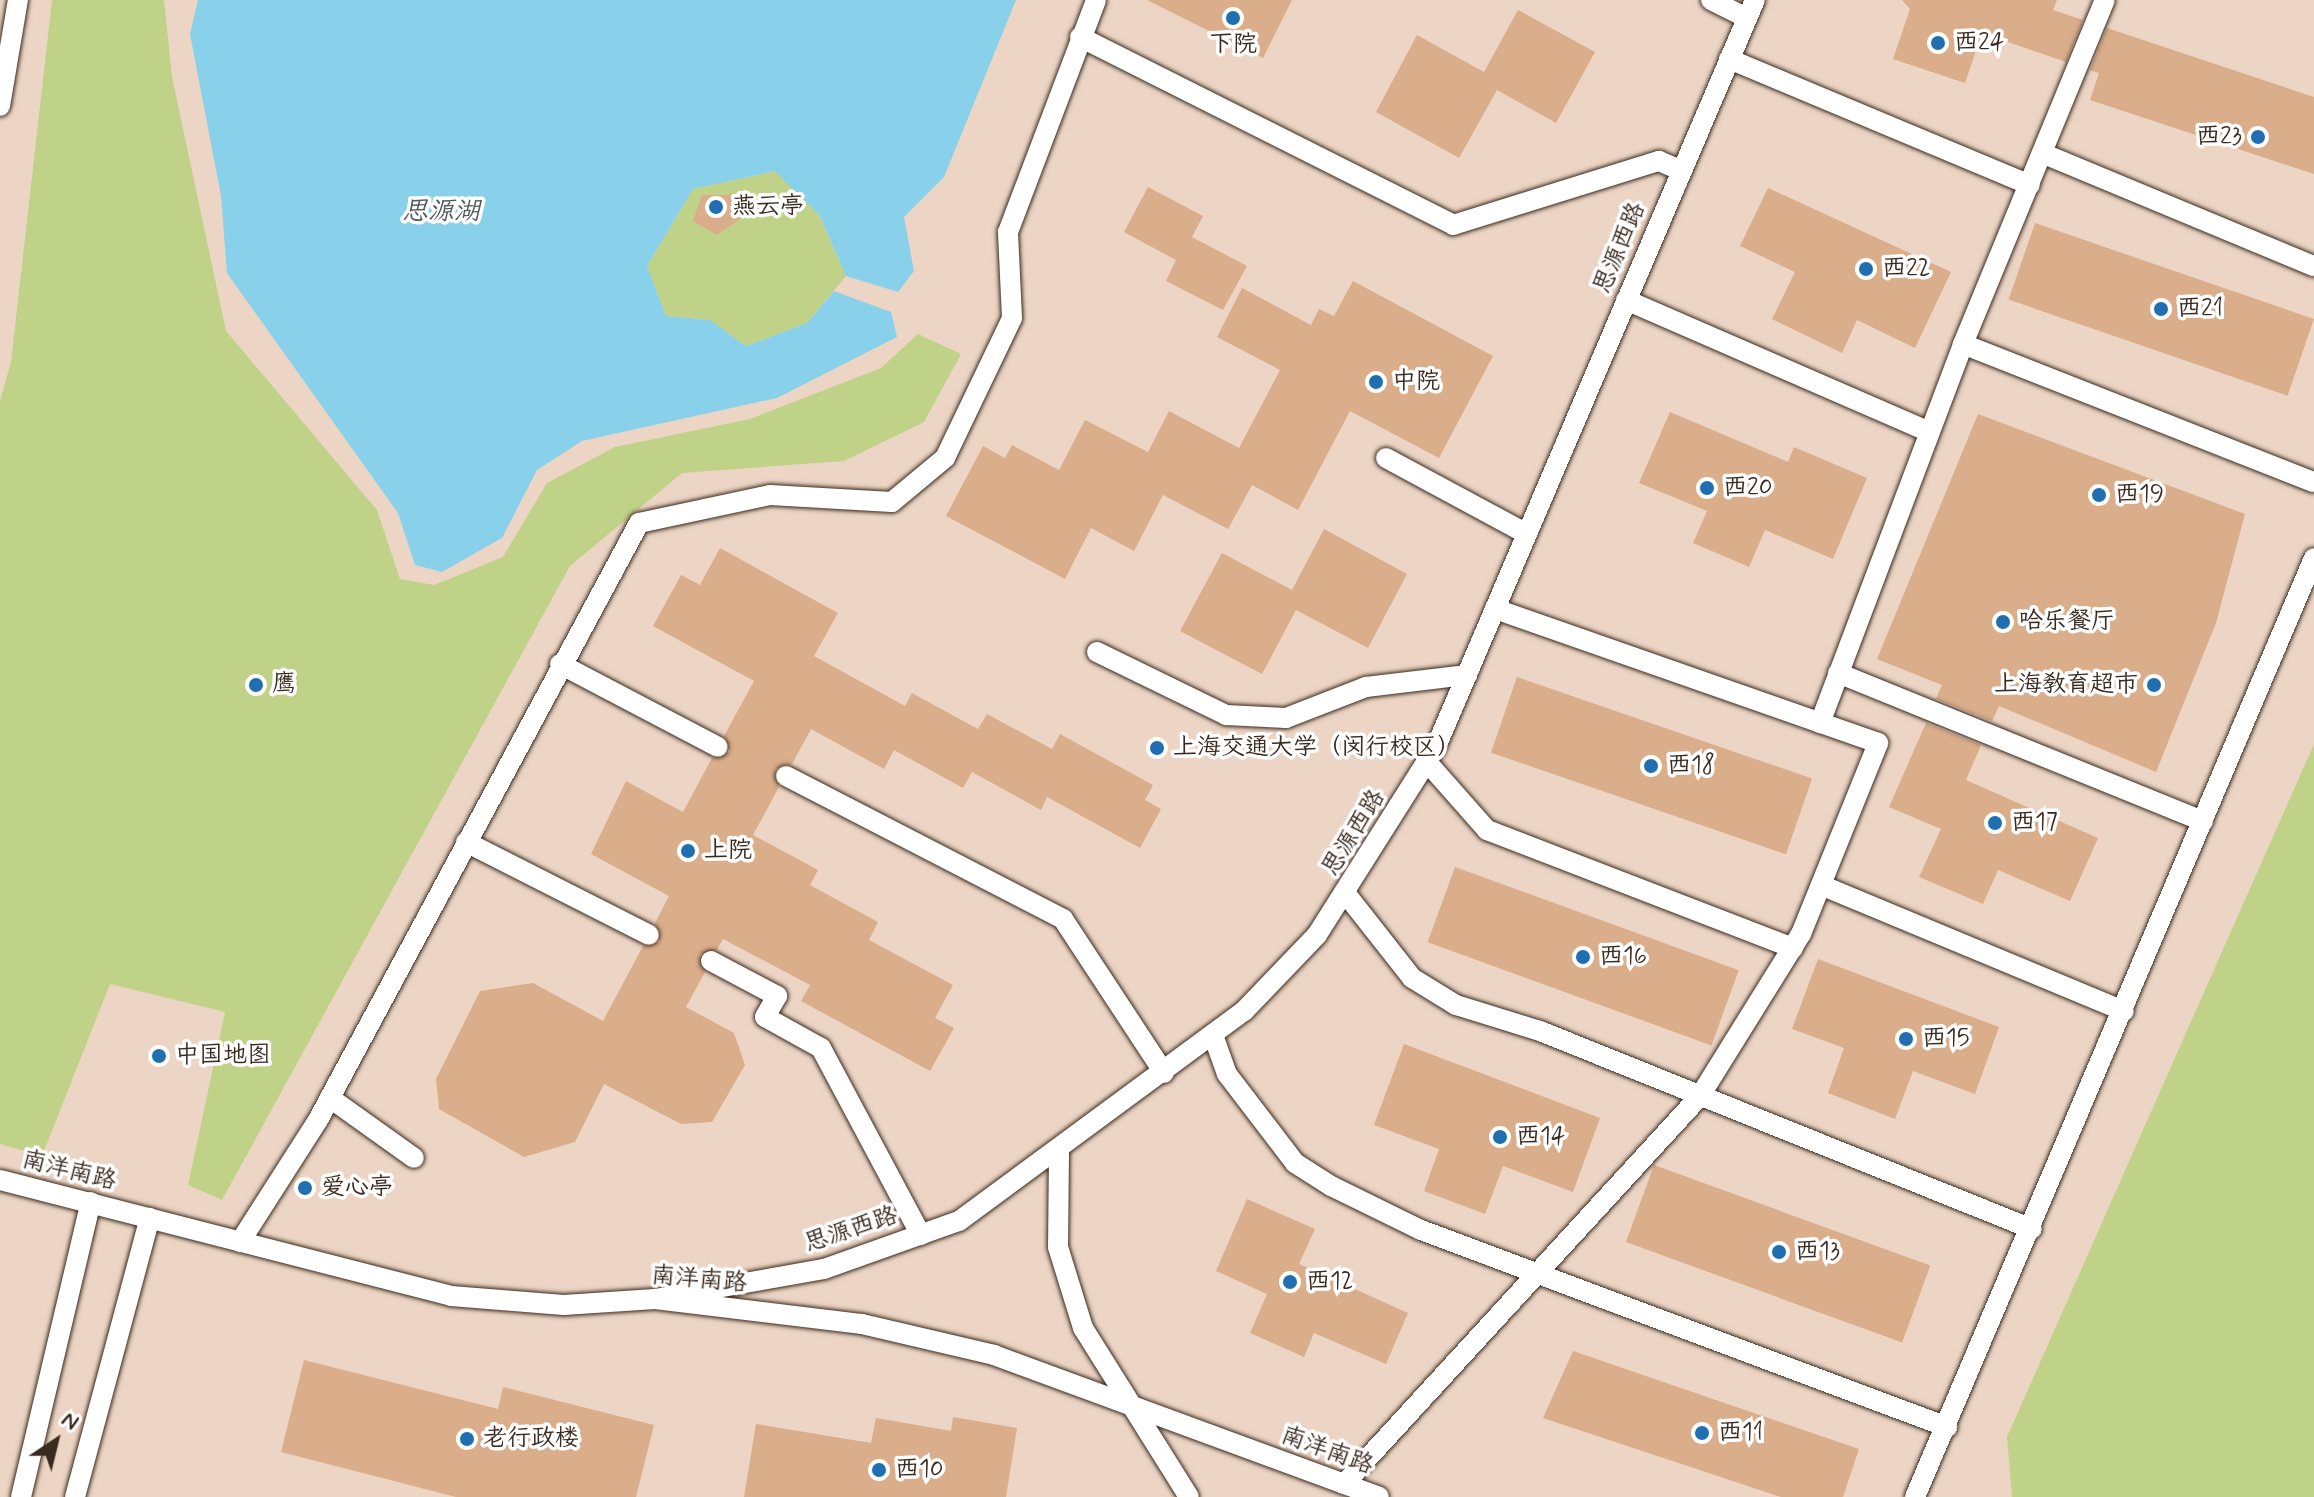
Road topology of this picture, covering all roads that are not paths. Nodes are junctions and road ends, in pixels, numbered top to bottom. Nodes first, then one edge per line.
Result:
1 (18, 0) edge
2 (1096, 0) edge
3 (1711, 0) edge
4 (2105, 0) edge
5 (1751, 9) edge
6 (1080, 37) junction
7 (1729, 59) junction
8 (0, 106) edge
9 (2042, 153) junction
10 (1682, 171) junction
11 (2030, 185) junction
12 (2314, 266) edge
13 (1626, 300) junction
14 (1963, 344) junction
15 (1929, 432) junction
16 (1386, 458) dead end
17 (2314, 482) edge
18 (1527, 534) junction
19 (2314, 558) edge
20 (1495, 609) junction
21 (1097, 652) dead end
22 (560, 664) junction
23 (1838, 673) junction
24 (1467, 675) junction
25 (1820, 723) junction
26 (718, 747) dead end
27 (1427, 762) junction
28 (786, 776) dead end
29 (2203, 821) junction
30 (466, 842) junction
31 (1821, 885) junction
32 (1346, 894) junction
33 (649, 935) dead end
34 (1793, 948) junction
35 (711, 961) dead end
36 (2124, 1011) junction
37 (1213, 1035) junction
38 (1164, 1073) junction
39 (1700, 1096) junction
40 (330, 1098) junction
41 (1059, 1153) junction
42 (414, 1158) dead end
43 (0, 1180) edge
44 (91, 1202) junction
45 (150, 1218) junction
46 (2032, 1229) junction
47 (921, 1235) junction
48 (240, 1242) junction
49 (1535, 1271) junction
50 (655, 1299) junction
51 (1134, 1409) junction
52 (1947, 1427) junction
53 (1344, 1484) junction
54 (21, 1497) edge
55 (75, 1497) edge
56 (1189, 1497) edge
57 (1379, 1497) edge
58 (1915, 1497) edge

1 - 8 lane
2 - 6 lane
3 - 5 lane
4 - 9 lane
5 - 7 lane, 思源西路
6 - 10 lane
6 - 22 lane
7 - 10 lane, 思源西路
7 - 11 lane
9 - 11 lane
9 - 12 lane
10 - 13 lane, 思源西路
11 - 14 lane
13 - 15 lane
13 - 18 lane, 思源西路
14 - 15 lane
14 - 17 lane
15 - 23 lane
16 - 18 lane
18 - 20 lane, 思源西路
19 - 29 lane
20 - 24 lane, 思源西路
20 - 25 lane
21 - 24 lane
22 - 26 lane
22 - 30 lane
23 - 25 lane
23 - 29 lane
24 - 27 lane, 思源西路
25 - 31 lane
27 - 32 lane, 思源西路
27 - 34 lane
28 - 38 lane
29 - 36 lane
30 - 33 lane
30 - 40 lane
31 - 34 lane
31 - 36 lane
32 - 37 lane, 思源西路
32 - 39 lane
34 - 39 lane
35 - 47 lane
36 - 46 lane
37 - 38 lane, 思源西路
37 - 49 lane
38 - 41 lane, 思源西路
39 - 46 lane
39 - 49 lane
40 - 42 lane
40 - 48 lane
41 - 47 lane, 思源西路
41 - 51 lane
43 - 44 lane, 南洋南路
44 - 45 lane, 南洋南路
44 - 54 lane
45 - 48 lane, 南洋南路
45 - 55 lane
46 - 52 lane
47 - 50 lane, 思源西路
48 - 50 lane, 南洋南路
49 - 52 lane
49 - 53 lane
50 - 51 lane, 南洋南路
51 - 53 lane, 南洋南路
51 - 56 lane
52 - 58 lane
53 - 57 lane, 南洋南路

